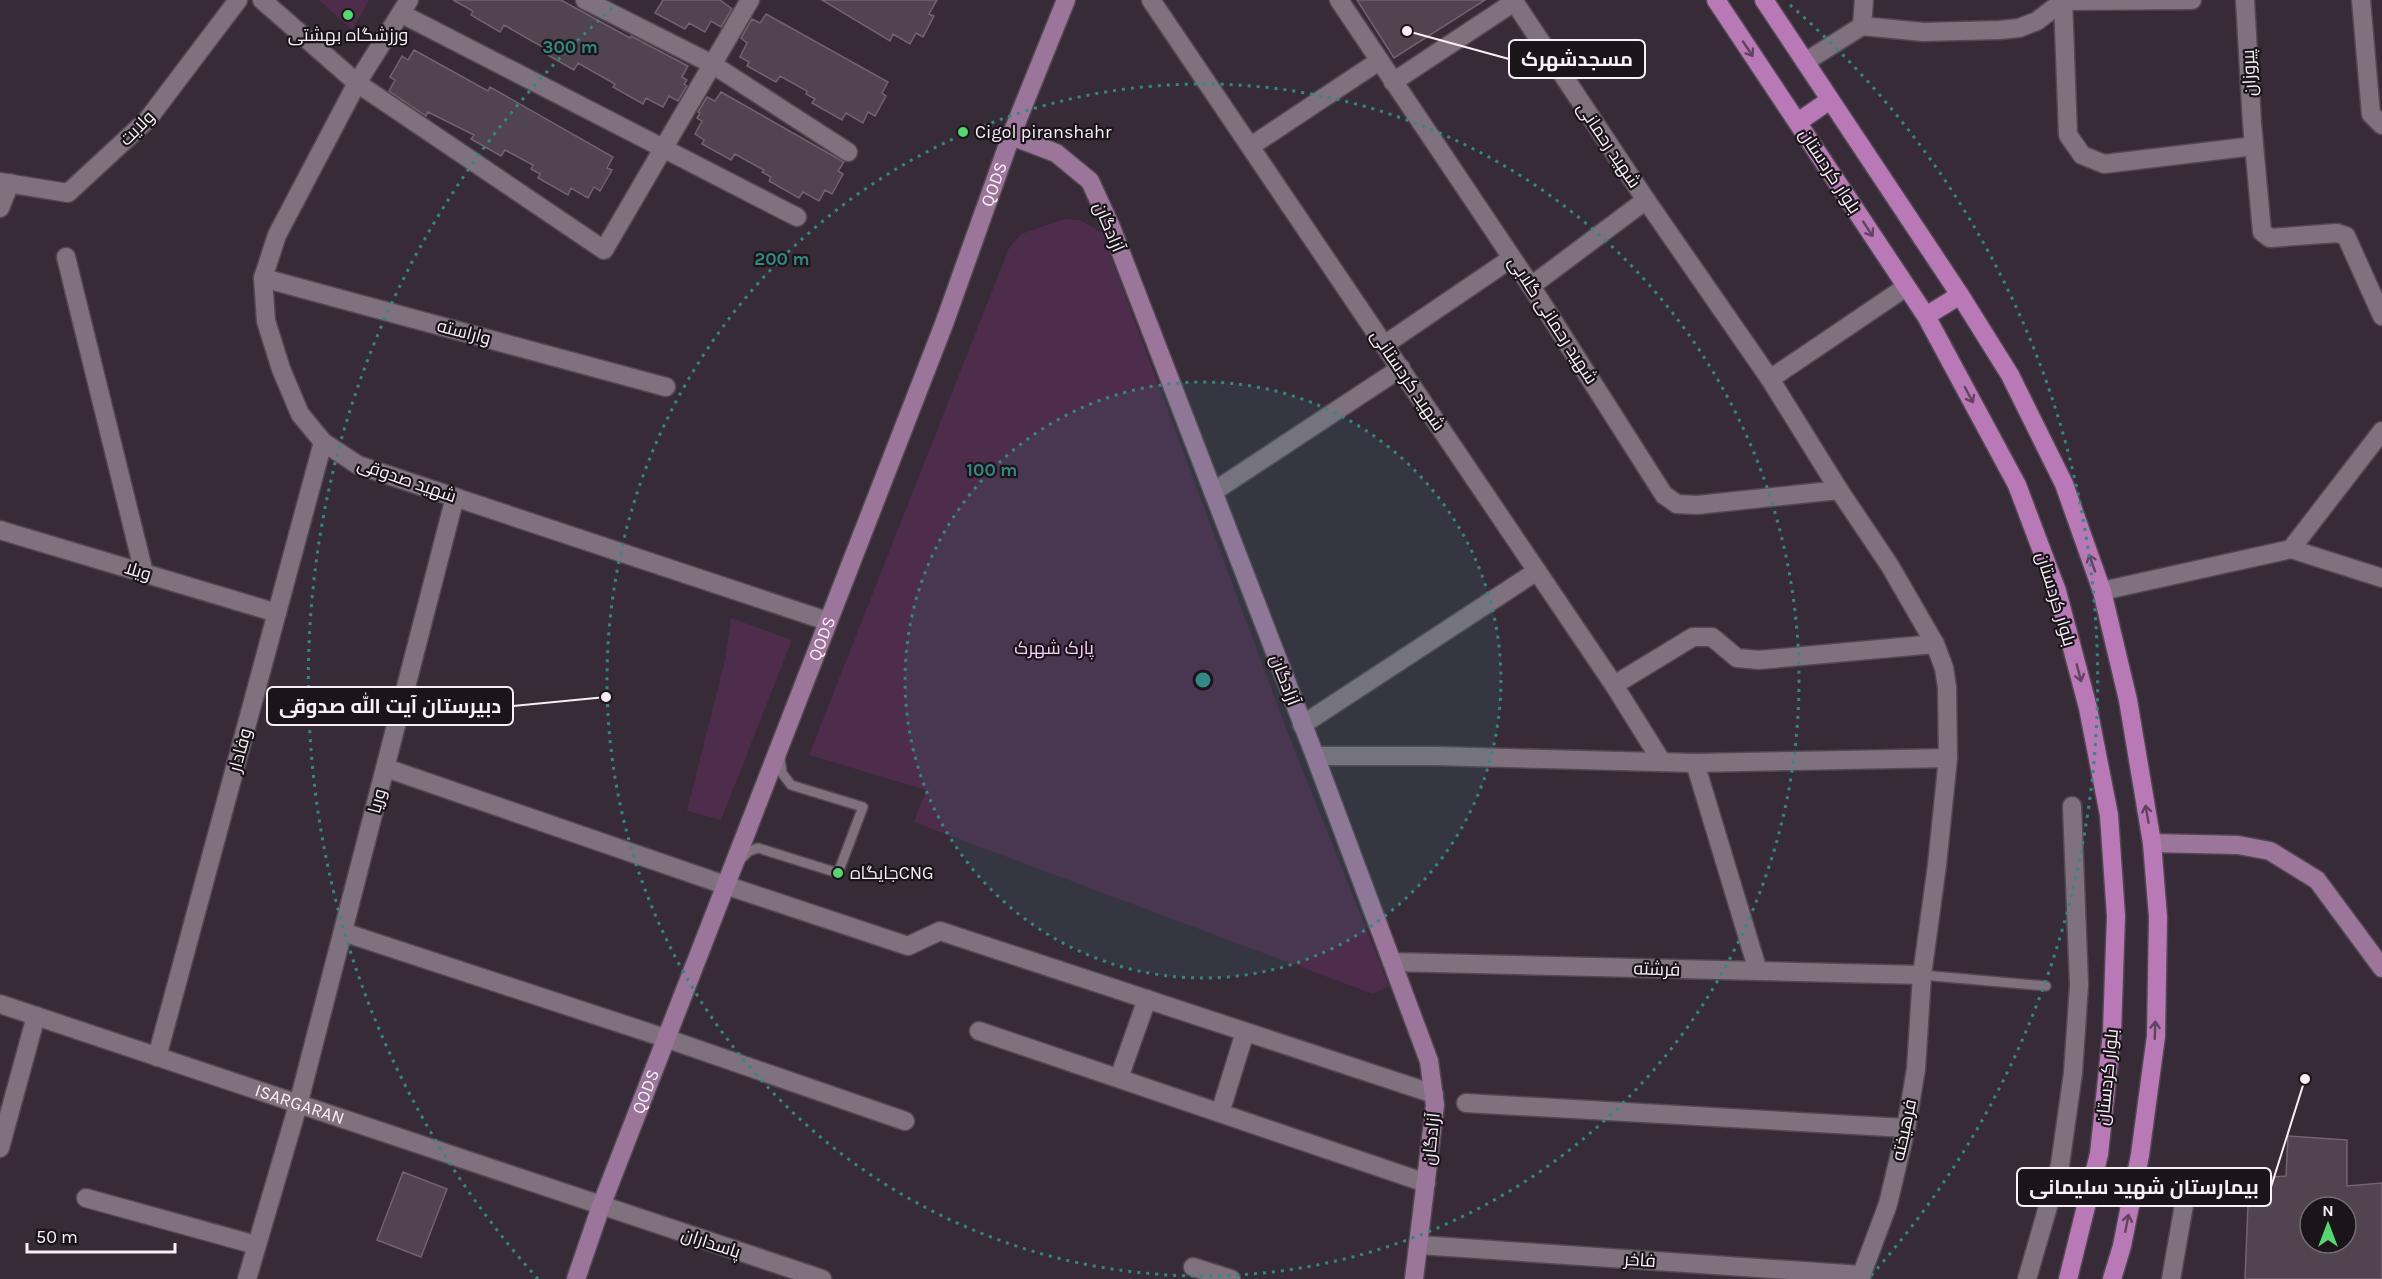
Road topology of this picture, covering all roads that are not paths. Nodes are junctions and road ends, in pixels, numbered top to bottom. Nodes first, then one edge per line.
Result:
1 (238, 0) edge
2 (262, 0) edge
3 (585, 0) edge
4 (750, 0) edge
5 (1066, 0) edge
6 (1151, 0) edge
7 (1339, 0) edge
8 (1716, 0) edge
9 (1764, 0) edge
10 (1864, 0) edge
11 (2192, 0) edge
12 (2245, 0) edge
13 (2361, 0) edge
14 (1514, 1) edge
15 (2063, 1) edge
16 (405, 7) edge
17 (1862, 26) junction
18 (1379, 61) junction
19 (1805, 62) junction
20 (712, 64) junction
21 (1393, 82) junction
22 (357, 83) junction
23 (1830, 100) junction
24 (1798, 122) junction
25 (2382, 125) edge
26 (1011, 136) junction
27 (1251, 146) junction
28 (2254, 146) junction
29 (662, 150) junction
30 (848, 152) dead end
31 (5, 182) edge
32 (1646, 200) junction
33 (0, 208) edge
34 (797, 217) dead end
35 (66, 257) dead end
36 (1512, 258) junction
37 (263, 278) junction
38 (1531, 286) junction
39 (1906, 287) junction
40 (1960, 295) junction
41 (1926, 316) junction
42 (2382, 316) edge
43 (1384, 345) junction
44 (1401, 368) junction
45 (1770, 379) junction
46 (666, 387) dead end
47 (2382, 431) edge
48 (323, 442) junction
49 (1839, 490) junction
50 (1213, 492) junction
51 (455, 497) junction
52 (0, 530) edge
53 (2291, 549) junction
54 (1537, 571) junction
55 (144, 573) junction
56 (2382, 578) edge
57 (2103, 591) junction
58 (277, 613) junction
59 (827, 621) junction
60 (1935, 644) junction
61 (1614, 685) junction
62 (1302, 725) junction
63 (781, 741) junction
64 (1315, 756) junction
65 (1948, 758) junction
66 (1662, 762) junction
67 (1695, 763) junction
68 (386, 768) junction
69 (2072, 806) dead end
70 (2152, 843) junction
71 (731, 868) junction
72 (725, 885) junction
73 (343, 932) junction
74 (1392, 962) junction
75 (2382, 968) edge
76 (1758, 971) junction
77 (1922, 975) junction
78 (2046, 986) dead end
79 (1147, 999) junction
80 (0, 1004) edge
81 (36, 1016) junction
82 (979, 1031) dead end
83 (1245, 1032) junction
84 (665, 1038) junction
85 (157, 1057) junction
86 (1119, 1078) junction
87 (1434, 1094) junction
88 (1466, 1103) dead end
89 (298, 1105) junction
90 (1220, 1113) junction
91 (905, 1121) dead end
92 (1906, 1128) junction
93 (0, 1148) edge
94 (2188, 1182) dead end
95 (1426, 1183) junction
96 (86, 1198) dead end
97 (601, 1206) junction
98 (256, 1245) junction
99 (1419, 1245) junction
100 (1193, 1267) dead end
101 (1861, 1277) edge
102 (247, 1279) edge
103 (576, 1279) edge
104 (822, 1279) edge
105 (1231, 1279) edge
106 (1414, 1279) edge
107 (2027, 1279) edge
108 (2068, 1279) edge
109 (2112, 1279) edge
110 (2171, 1279) edge

1 - 31 street, ولایت
2 - 22 street
3 - 20 street
4 - 20 street
5 - 26 street, QODS
6 - 27 street, شهید کردستانی
7 - 18 street, شهید رحمانی گلابی
8 -> 24 main road, بلوار کردستان
9 - 19 main road
10 - 17 street
11 - 15 street
12 - 28 street, پیروزان
13 - 25 street
14 - 21 street
14 - 32 street, شهید رحمانی
15 - 17 street
15 - 28 street
16 - 22 street, شهید صدوقی
16 - 29 street
17 - 19 street
18 - 21 street, شهید رحمانی گلابی
18 - 27 street
19 - 23 main road
20 - 29 street
20 - 30 street
21 - 36 street, شهید رحمانی گلابی
22 - 29 street
22 - 37 street, شهید صدوقی
23 - 24 main road
23 - 40 main road
24 -> 39 main road, بلوار کردستان
26 - 50 street, آزادگان
26 - 59 street, QODS
27 - 43 street, شهید کردستانی
28 - 42 street, پیروزان
29 - 34 street
31 - 33 street
32 - 38 street
32 - 45 street, شهید رحمانی
35 - 55 street
36 - 38 street, شهید رحمانی گلابی
36 - 43 street
37 - 46 street, واراسته
37 - 48 street, شهید صدوقی
38 - 49 street, شهید رحمانی گلابی
39 - 41 main road, بلوار کردستان
39 - 45 street
40 - 41 main road
57 -> 40 main road
41 -> 108 main road, بلوار کردستان
43 - 44 street, شهید کردستانی
44 - 50 street
44 - 54 street, شهید کردستانی
45 - 49 street, شهید رحمانی
47 - 53 street
48 - 51 street, شهید صدوقی
48 - 58 street, وفادار
49 - 60 street, فرهیخته
50 - 62 street, آزادگان
51 - 59 street, شهید صدوقی
51 - 68 street, وریا
52 - 55 street, ویلا
53 - 56 street
53 - 57 street
54 - 61 street, شهید کردستانی
54 - 62 street
55 - 58 street, ویلا
70 -> 57 main road
58 - 85 street, وفادار
59 - 63 street, QODS
60 - 61 street
60 - 65 street, فرهیخته
61 - 66 street, شهید کردستانی
62 - 64 street, آزادگان
63 - 71 street, QODS
63 - 71 lane
64 - 66 street
64 - 74 street, آزادگان
65 - 67 street
65 - 77 street, فرهیخته
66 - 67 street
67 - 76 street
68 - 72 street
68 - 73 street, وریا
69 - 107 street
70 - 75 street
109 -> 70 main road
71 - 72 street, QODS
72 - 79 street
72 - 84 street, QODS
73 - 84 street
73 - 89 street, وریا
74 - 76 street, فرشته
74 - 87 street, آزادگان
76 - 77 street, فرشته
77 - 78 lane
77 - 92 street, فرهیخته
79 - 83 street
79 - 86 street
80 - 81 street, ISARGARAN
81 - 85 street, ISARGARAN
81 - 93 street
82 - 86 street
83 - 87 street
83 - 90 street
84 - 91 street
84 - 97 street, QODS
85 - 89 street, ISARGARAN
86 - 90 street
87 - 95 street, آزادگان
88 - 92 street
89 - 97 street, ISARGARAN
89 - 98 street, وریا
90 - 95 street
92 - 101 street, فرهیخته
94 - 110 street
95 - 99 street, آزادگان
96 - 98 street
97 - 103 street, QODS
97 - 104 street, پاسداران
98 - 102 street, وریا
99 - 101 street, فاخر
99 - 106 street, آزادگان
100 - 105 street

